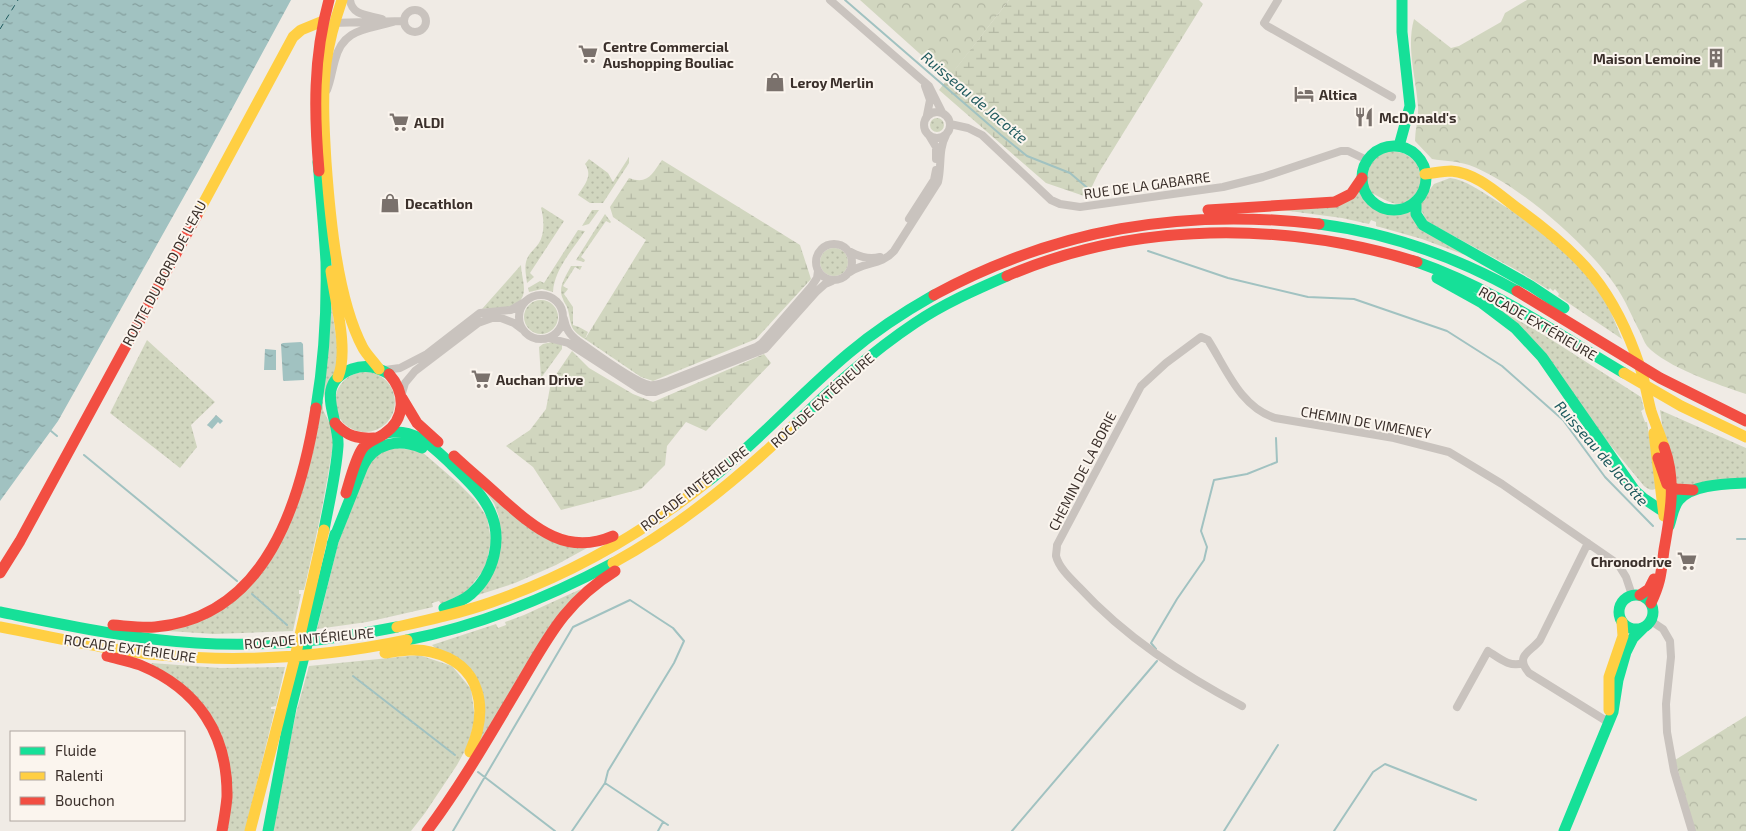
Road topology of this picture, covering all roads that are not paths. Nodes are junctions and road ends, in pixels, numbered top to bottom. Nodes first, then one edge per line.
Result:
1 (329, 0) edge
2 (342, 0) edge
3 (350, 0) edge
4 (830, 0) edge
5 (1278, 0) edge
6 (1402, 0) edge
7 (404, 21) dead end
8 (329, 22) junction
9 (394, 22) junction
10 (921, 81) junction
11 (1392, 97) dead end
12 (324, 99) junction
13 (942, 112) junction
14 (927, 115) junction
15 (950, 124) junction
16 (946, 135) junction
17 (930, 137) junction
18 (1399, 146) junction
19 (1368, 160) junction
20 (318, 162) junction
21 (1426, 174) junction
22 (1362, 178) junction
23 (1416, 201) junction
24 (1094, 233) junction
25 (847, 250) junction
26 (1415, 262) junction
27 (818, 271) junction
28 (850, 272) junction
29 (832, 281) junction
30 (523, 303) junction
31 (564, 319) junction
32 (522, 329) junction
33 (1201, 337) joint
34 (549, 338) junction
35 (1604, 344) junction
36 (380, 369) junction
37 (338, 377) junction
38 (402, 398) junction
39 (1653, 416) junction
40 (333, 421) junction
41 (1746, 421) edge
42 (386, 433) junction
43 (1746, 437) edge
44 (374, 438) junction
45 (1658, 458) junction
46 (1746, 482) edge
47 (1672, 489) junction
48 (475, 490) junction
49 (1695, 490) junction
50 (693, 492) junction
51 (701, 505) junction
52 (1664, 512) junction
53 (1668, 526) junction
54 (1588, 543) junction
55 (332, 544) junction
56 (0, 573) edge
57 (315, 590) junction
58 (1636, 595) junction
59 (1651, 603) junction
60 (1, 613) edge
61 (1622, 622) junction
62 (1647, 624) junction
63 (0, 627) edge
64 (322, 639) junction
65 (314, 656) junction
66 (1523, 663) junction
67 (1612, 693) junction
68 (1242, 706) dead end
69 (1457, 707) dead end
70 (287, 708) junction
71 (1608, 722) junction
72 (222, 831) edge
73 (250, 831) edge
74 (268, 831) edge
75 (418, 831) edge
76 (427, 831) edge
77 (1564, 831) edge
78 (1692, 831) edge

1 - 8 main road
2 - 8 main road
3 - 9 street
4 - 10 street
5 - 11 street
6 - 18 main road
7 - 9 street
8 - 9 street
8 - 12 main road
8 - 20 main road
8 - 56 main road, ROUTE DU BORD DE L'EAU
9 - 12 street
10 - 13 street
10 - 14 street
12 - 36 main road
13 - 14 street
13 - 15 street
14 - 17 street
15 - 16 street
15 - 19 street, RUE DE LA GABARRE
16 - 17 street
16 - 28 street
17 - 25 street
18 - 19 main road
18 - 21 main road
19 - 22 main road
20 - 37 main road
20 - 60 main road
21 - 23 main road
21 - 39 main road
22 - 23 main road
22 - 24 main road
23 - 35 main road
24 - 35 main road, ROCADE INTÉRIEURE
24 - 50 main road, ROCADE INTÉRIEURE
25 - 27 street
25 - 28 street
26 - 43 main road, ROCADE EXTÉRIEURE
26 - 51 main road, ROCADE EXTÉRIEURE
26 - 52 main road
27 - 29 street
27 - 31 street
28 - 29 street
29 - 34 street
30 - 31 street
30 - 32 street
30 - 36 street
31 - 34 street
32 - 34 street
32 - 38 street
33 - 54 street, CHEMIN DE VIMENEY
33 - 68 street, CHEMIN DE LA BORIE
35 - 41 main road, ROCADE INTÉRIEURE
36 - 37 main road
36 - 38 main road
37 - 40 main road
38 - 42 main road
38 - 50 main road
39 - 45 main road
39 - 47 main road
40 - 44 main road
40 - 57 main road
42 - 44 main road
42 - 48 main road
44 - 55 main road
45 - 47 main road
45 - 52 main road
46 - 49 main road
47 - 49 main road
47 - 53 main road
48 - 55 main road
48 - 64 main road
49 - 53 main road
50 - 64 main road, ROCADE INTÉRIEURE
51 - 65 main road, ROCADE EXTÉRIEURE
51 - 76 main road
52 - 58 main road
53 - 59 main road
54 - 58 street, CHEMIN DE VIMENEY
54 - 66 street
55 - 57 main road
57 - 70 main road
58 - 59 main road
58 - 61 main road
59 - 62 main road
60 - 64 main road, ROCADE INTÉRIEURE
61 - 62 main road
61 - 67 main road
62 - 67 main road
62 - 78 street
63 - 65 main road, ROCADE EXTÉRIEURE
63 - 72 main road
65 - 75 main road
66 - 69 street
66 - 71 street
67 - 71 main road
70 - 73 main road
70 - 74 main road
71 - 77 main road

